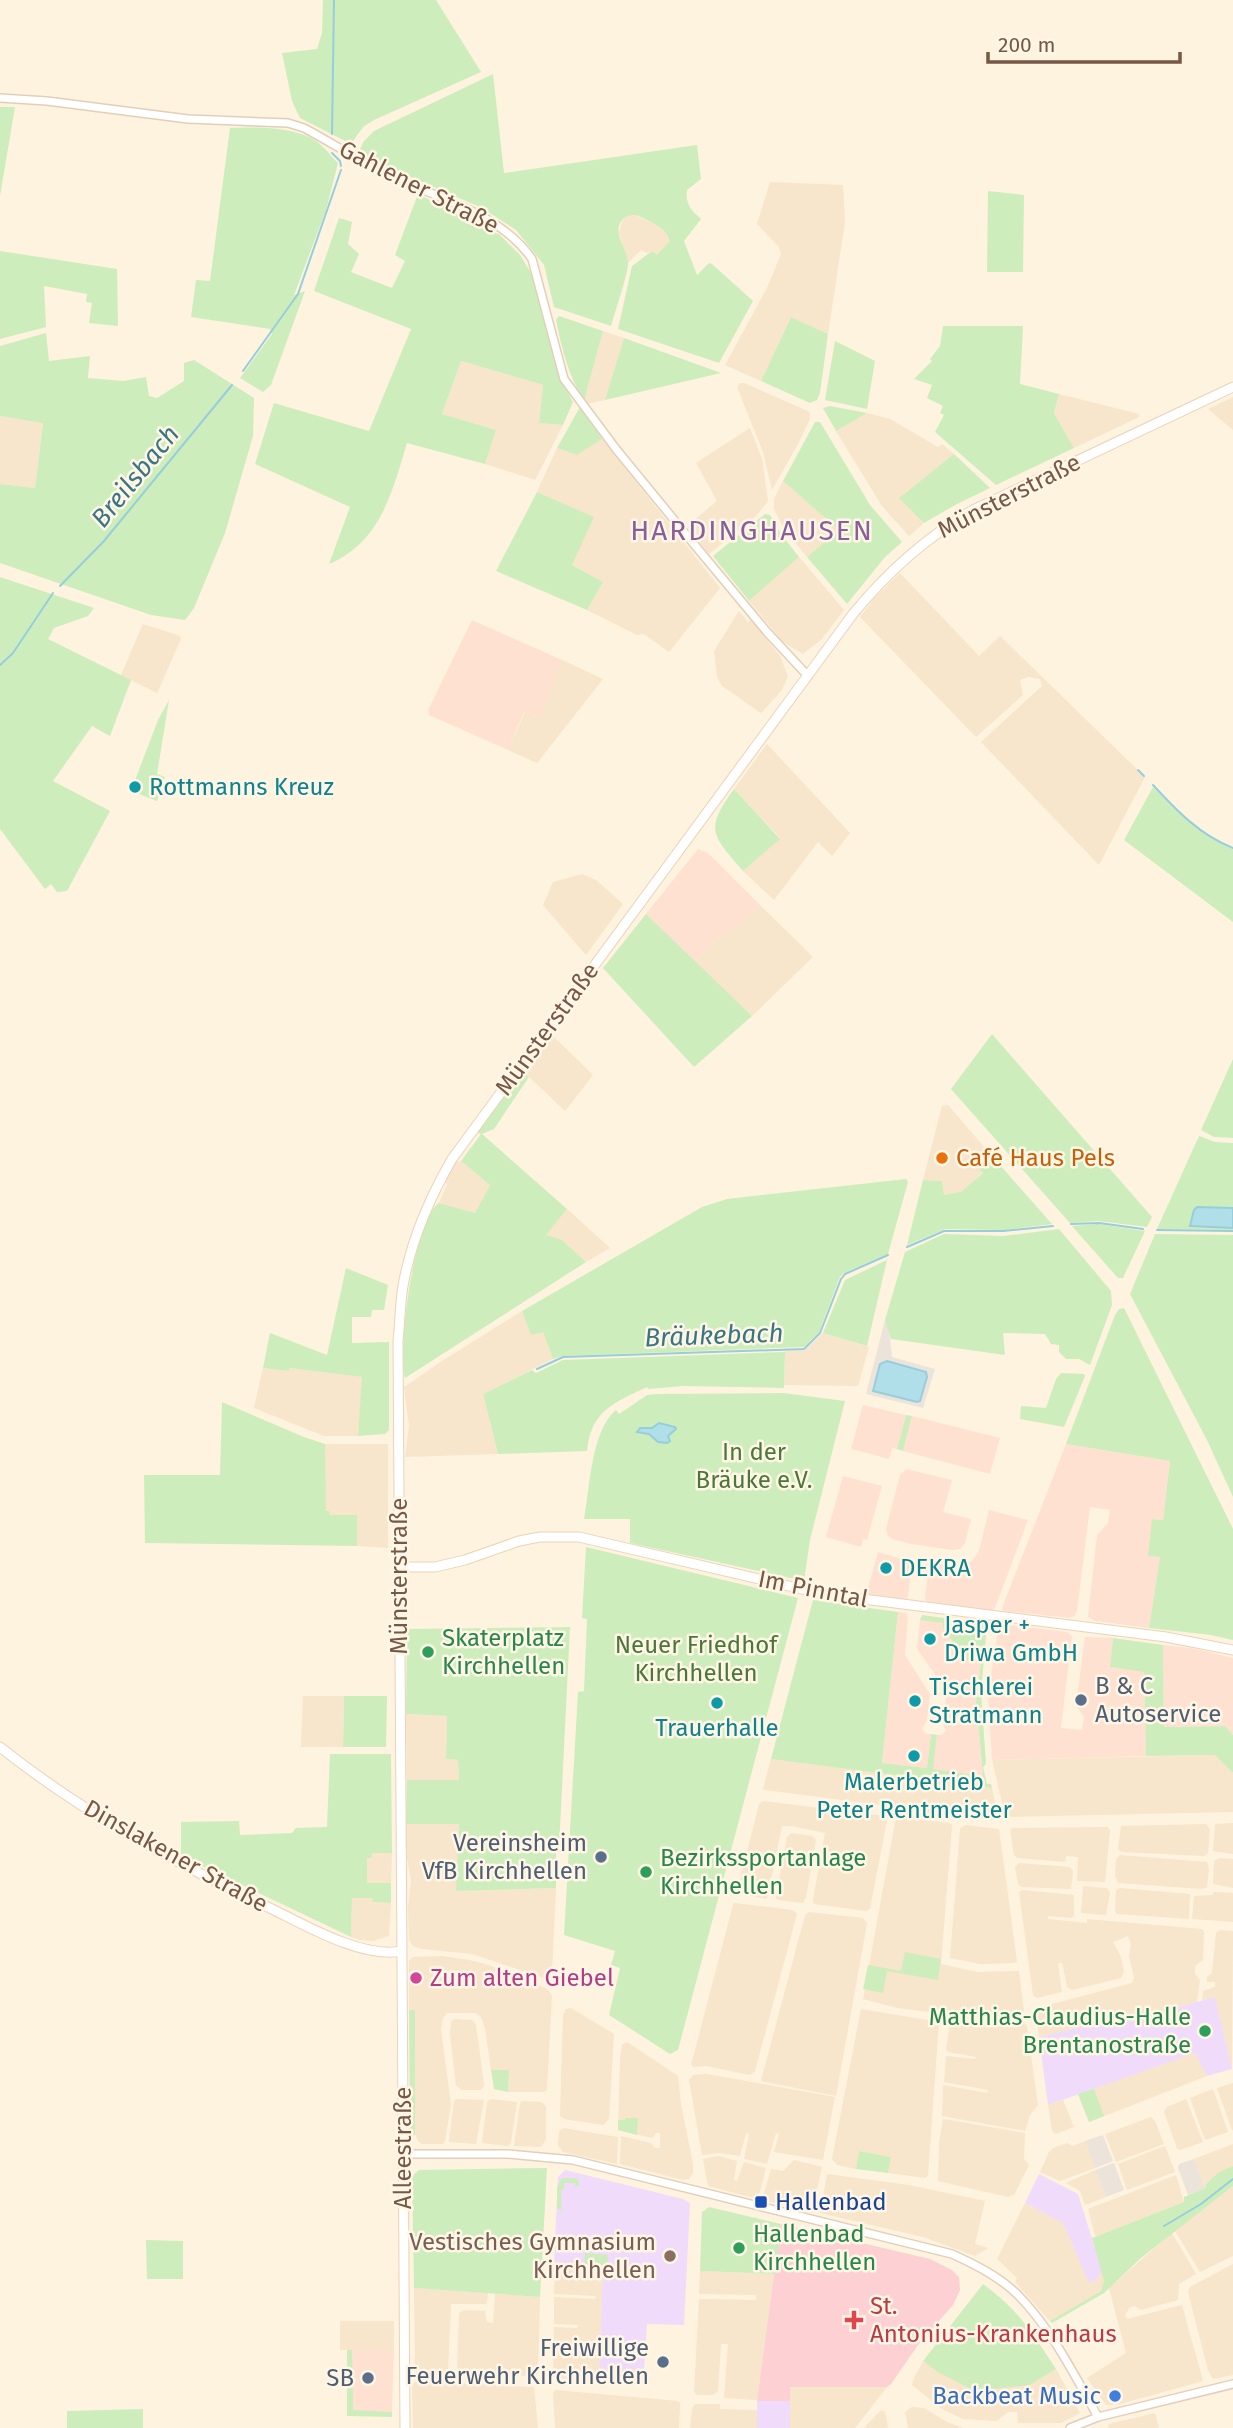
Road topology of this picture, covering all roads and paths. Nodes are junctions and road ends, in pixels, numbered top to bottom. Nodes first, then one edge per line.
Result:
1 (0, 98) edge
2 (1233, 387) edge
3 (808, 676) junction
4 (398, 1567) junction
5 (1233, 1650) edge
6 (0, 1747) edge
7 (401, 1951) junction
8 (403, 2154) junction
9 (1233, 2384) edge
10 (1098, 2417) junction
11 (405, 2428) edge
12 (1070, 2428) edge

1 - 3 street, Gahlener Straße
2 - 3 main road, Münsterstraße
3 - 4 main road, Münsterstraße
4 - 5 main road, Im Pinntal
4 - 7 main road, Münsterstraße
6 - 7 main road, Dinslakener Straße
7 - 8 main road, Alleestraße
8 - 10 street
8 - 11 main road, Alleestraße
9 - 10 street
10 - 12 street

